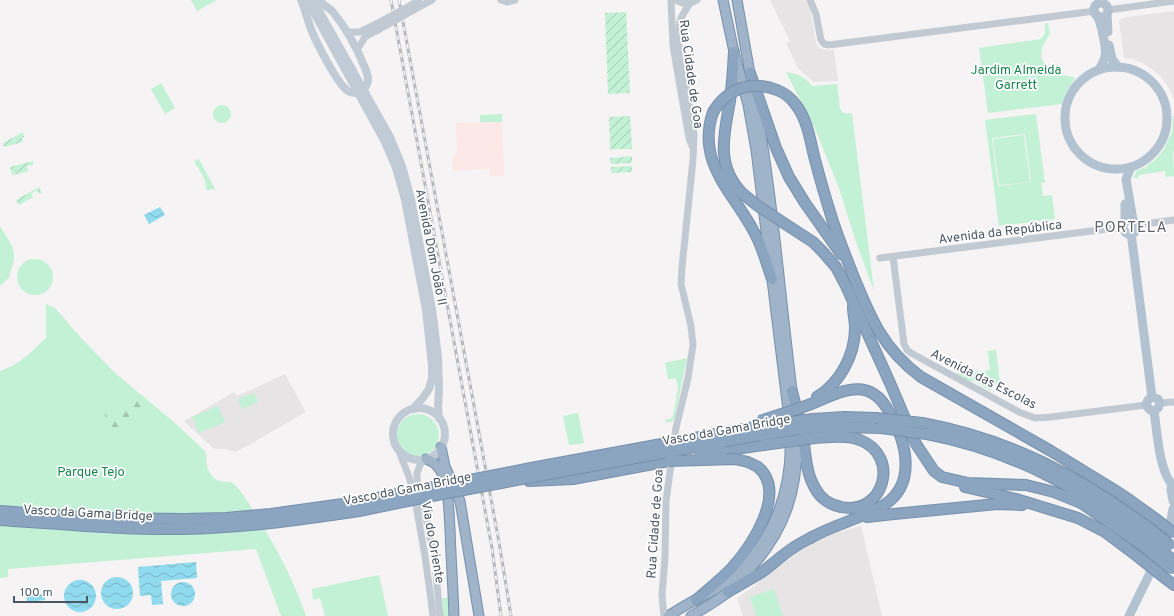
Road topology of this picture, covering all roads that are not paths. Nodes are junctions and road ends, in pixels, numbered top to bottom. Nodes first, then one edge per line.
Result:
1 (301, 0) edge
2 (306, 0) edge
3 (419, 0) edge
4 (432, 0) edge
5 (500, 0) edge
6 (515, 0) edge
7 (671, 0) edge
8 (676, 0) edge
9 (697, 0) edge
10 (723, 0) edge
11 (737, 0) edge
12 (810, 0) edge
13 (1174, 1) edge
14 (1100, 2) edge
15 (315, 4) edge
16 (690, 4) junction
17 (411, 8) junction
18 (1102, 13) junction
19 (308, 18) junction
20 (377, 27) junction
21 (347, 32) junction
22 (357, 50) junction
23 (734, 52) junction
24 (1118, 67) junction
25 (1100, 69) junction
26 (750, 73) junction
27 (360, 91) junction
28 (693, 150) junction
29 (1131, 167) junction
30 (1114, 170) junction
31 (1174, 220) edge
32 (1129, 224) junction
33 (893, 257) junction
34 (880, 258) dead end
35 (849, 265) junction
36 (772, 279) junction
37 (852, 296) junction
38 (792, 391) junction
39 (1174, 402) edge
40 (1153, 404) junction
41 (807, 406) junction
42 (413, 409) junction
43 (439, 418) junction
44 (814, 428) junction
45 (728, 432) junction
46 (1002, 444) junction
47 (441, 447) junction
48 (398, 451) junction
49 (424, 460) junction
50 (669, 461) junction
51 (1022, 463) junction
52 (1085, 472) junction
53 (448, 473) junction
54 (951, 479) junction
55 (511, 482) junction
56 (1173, 485) edge
57 (1081, 503) junction
58 (1173, 505) edge
59 (1050, 509) junction
60 (0, 511) edge
61 (0, 520) edge
62 (853, 520) junction
63 (1172, 532) edge
64 (1146, 538) junction
65 (1172, 547) edge
66 (426, 556) junction
67 (1173, 567) edge
68 (1170, 582) edge
69 (438, 588) junction
70 (728, 592) junction
71 (696, 600) junction
72 (433, 616) edge
73 (440, 616) edge
74 (454, 616) edge
75 (460, 616) edge
76 (479, 616) edge
77 (664, 616) edge
78 (668, 616) edge
79 (691, 616) edge
80 (1129, 616) edge

1 - 19 main road
2 - 15 main road, Avenida Dom João II
3 - 17 street
4 - 17 street
5 - 6 street
7 - 28 street, Rua Cidade de Goa
8 - 16 street
9 - 16 street
10 - 23 highway
11 - 26 highway
12 - 18 street
13 - 18 street
14 - 18 main road
15 - 19 main road
15 - 21 main road, Avenida Dom João II
15 - 27 main road, Avenida Dom João II
16 - 28 street, Rua Cidade de Goa
17 - 20 street, bridge
18 - 24 main road
18 - 25 main road
19 - 27 main road
20 - 21 street
20 - 22 street
21 - 22 main road, Avenida Dom João II
22 - 27 main road, Avenida Dom João II
23 - 36 highway
23 - 37 highway, bridge
24 - 25 main road
24 - 29 main road
25 - 30 main road
26 - 35 highway
26 - 38 highway
27 - 42 main road, Avenida Dom João II
27 - 43 main road, Avenida Dom João II
28 - 77 street, Rua Cidade de Goa
29 - 30 main road
29 - 32 main road
30 - 32 main road
31 - 32 street, Avenida da República
32 - 33 street, Avenida da República
32 - 40 main road
33 - 34 street, Avenida da República
33 - 40 street, Avenida das Escolas
35 - 36 highway, bridge
35 - 52 highway
36 - 71 highway
37 - 41 highway
37 - 54 highway
38 - 44 highway
38 - 70 highway
39 - 40 street, Avenida das Escolas
40 - 56 main road
41 - 45 highway, bridge
41 - 62 highway
42 - 43 main road
42 - 48 main road
43 - 47 main road
44 - 45 highway, Vasco da Gama Bridge, bridge
44 - 46 highway, bridge
44 - 50 highway, bridge
44 - 51 highway, bridge
44 - 55 highway, Vasco da Gama Bridge, bridge
45 - 60 highway, Vasco da Gama Bridge, bridge
46 - 52 highway
46 - 64 highway
47 - 49 main road
47 - 53 highway
48 - 49 main road
48 - 66 street, Via do Oriente
49 - 69 street, Via do Oriente
49 - 74 highway
50 - 55 highway, bridge
50 - 71 highway, bridge
51 - 57 highway
51 - 64 highway
52 - 63 highway, bridge
53 - 75 highway
53 - 76 highway
54 - 57 highway
54 - 59 highway
55 - 61 highway, Vasco da Gama Bridge, bridge
56 - 58 main road
57 - 64 highway
58 - 63 main road
59 - 62 highway
59 - 68 highway, bridge
62 - 70 highway
63 - 80 main road
64 - 65 highway, bridge
64 - 67 highway, bridge
66 - 69 street
66 - 72 street, Via do Oriente
69 - 73 street, Via do Oriente
70 - 79 highway
71 - 78 highway

